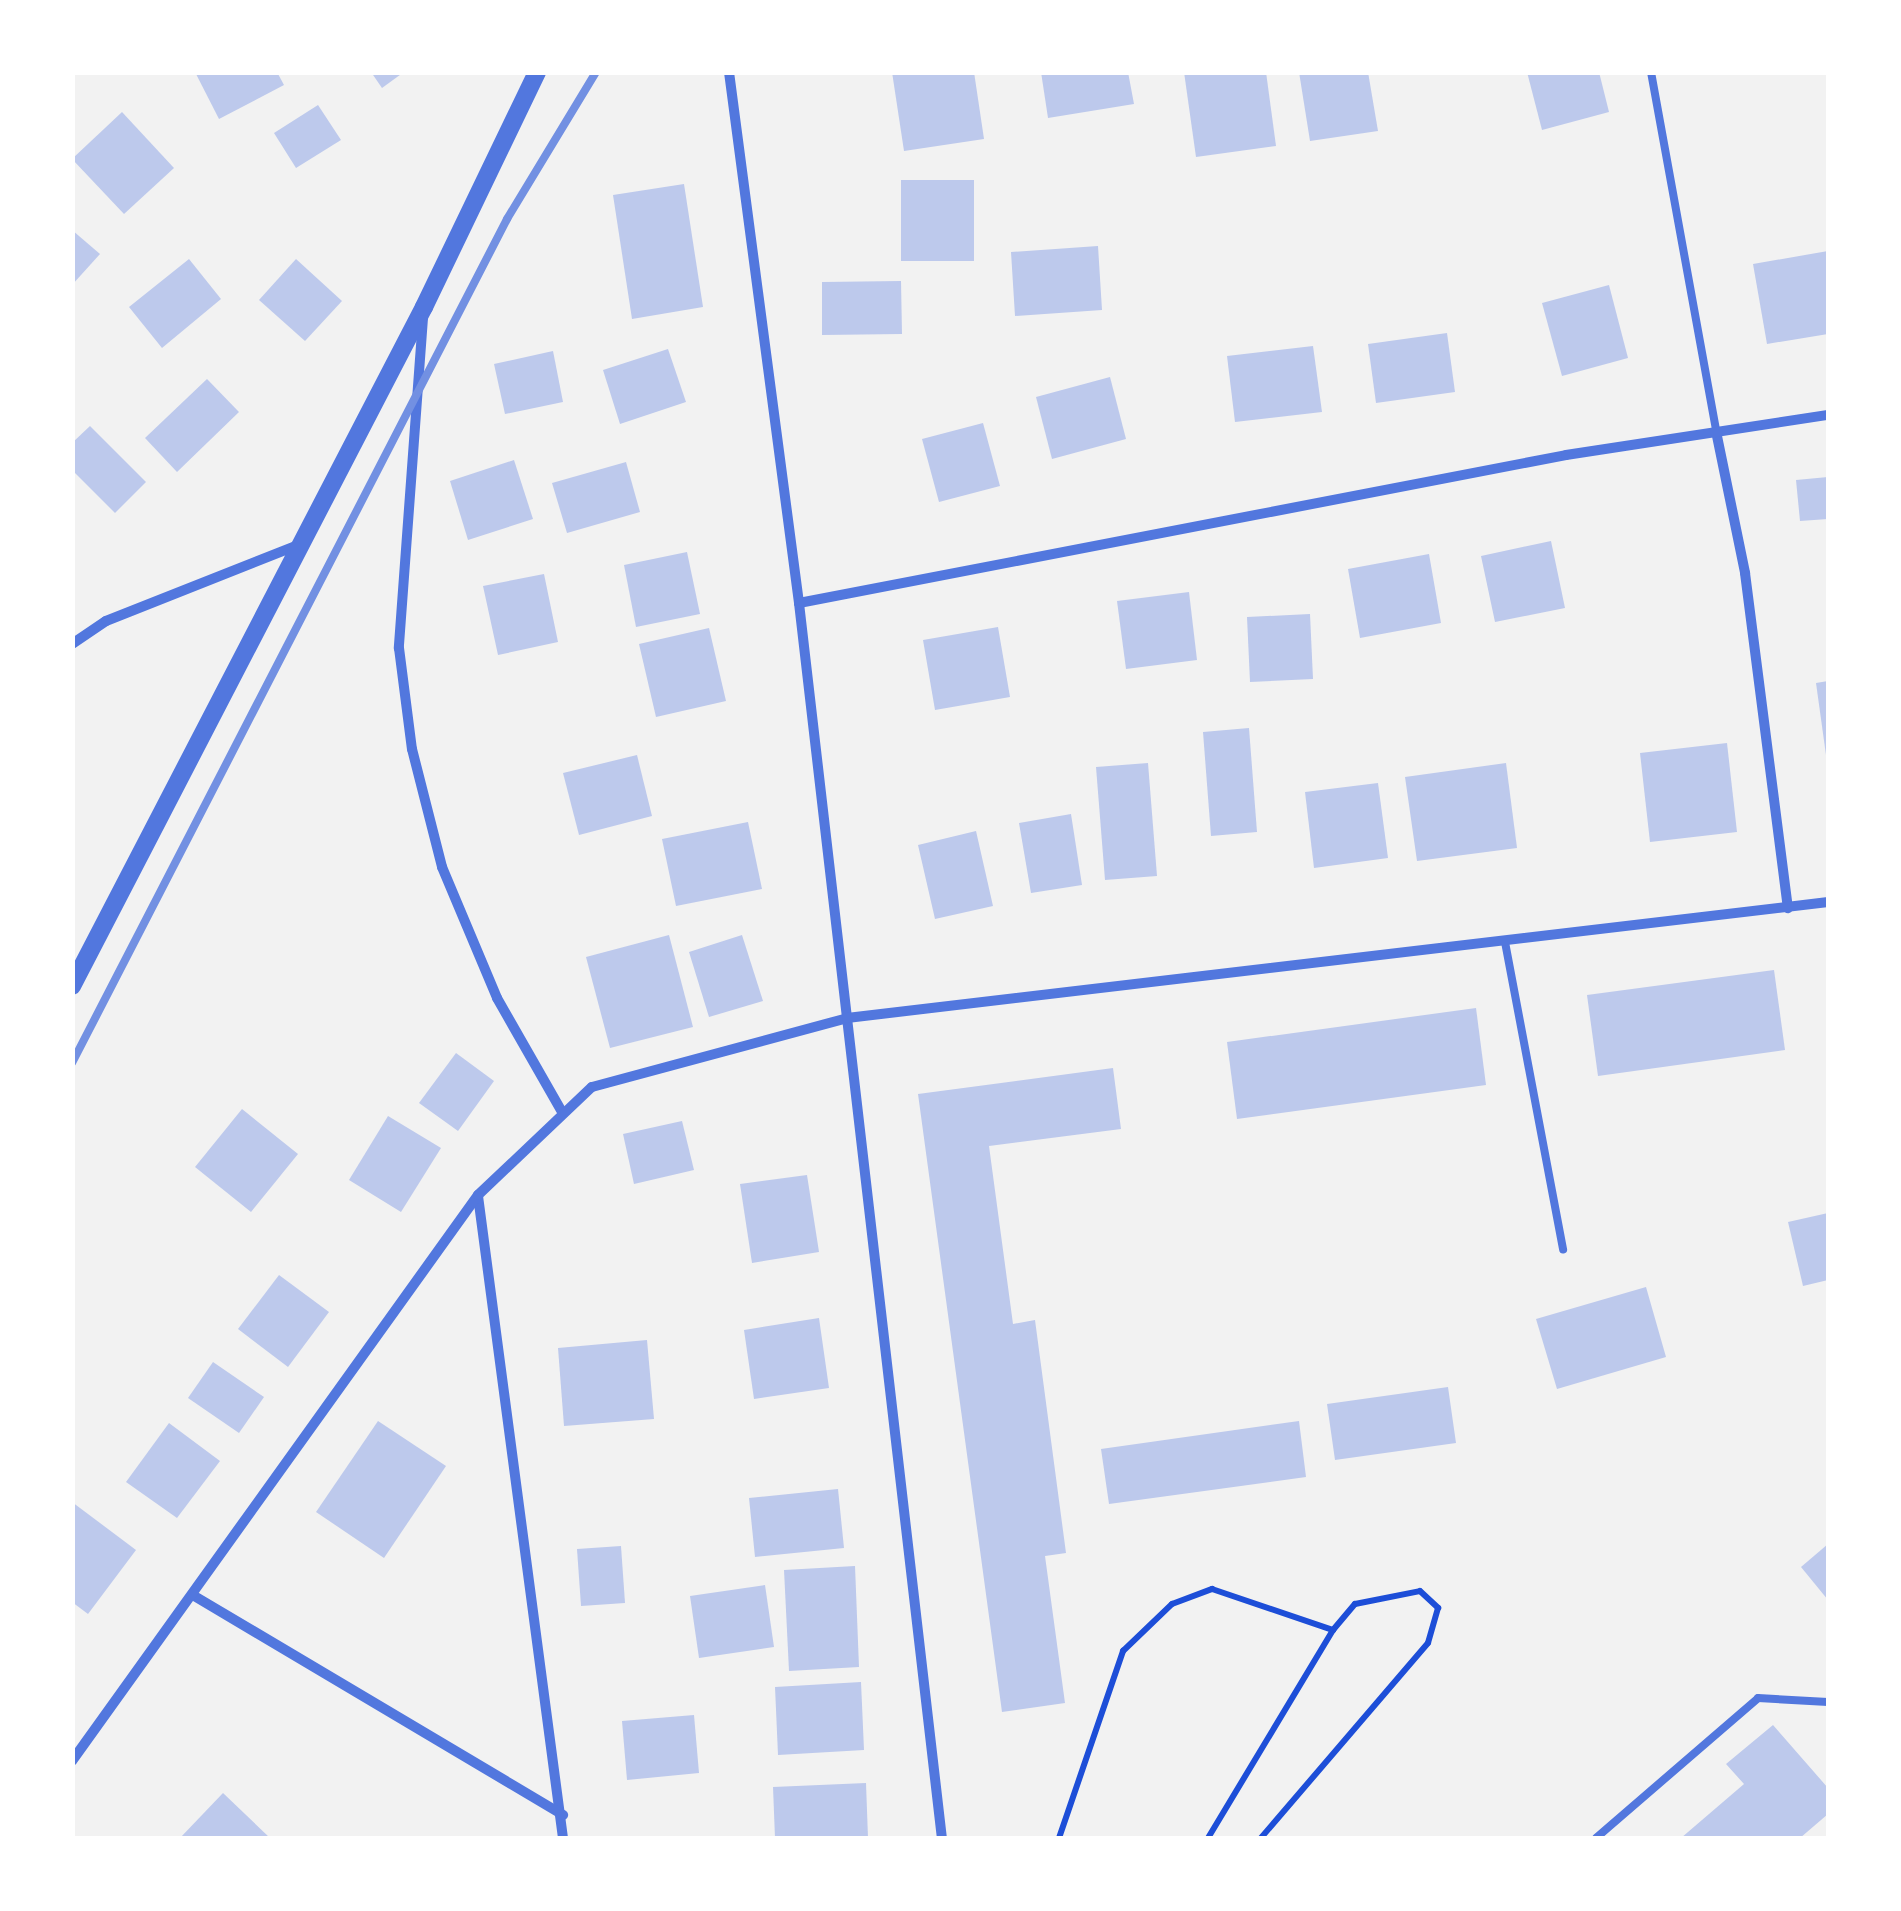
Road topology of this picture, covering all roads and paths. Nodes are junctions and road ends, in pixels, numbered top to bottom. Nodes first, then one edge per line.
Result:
1 (537, 72) edge
2 (729, 72) edge
3 (1651, 72) edge
4 (424, 307) junction
5 (1828, 415) edge
6 (1717, 436) junction
7 (302, 544) junction
8 (798, 603) junction
9 (72, 644) edge
10 (1828, 902) edge
11 (1788, 908) junction
12 (1505, 942) junction
13 (72, 986) edge
14 (847, 1018) junction
15 (561, 1110) junction
16 (478, 1195) junction
17 (1563, 1250) dead end
18 (196, 1597) junction
19 (1333, 1630) junction
20 (1828, 1702) edge
21 (72, 1761) edge
22 (563, 1815) junction
23 (563, 1838) edge
24 (942, 1838) edge
25 (1058, 1838) edge
26 (1208, 1838) edge
27 (1261, 1838) edge
28 (1596, 1838) edge

1 - 4 street
2 - 8 street
3 - 6 lane
4 - 7 street
4 - 15 street
5 - 6 street
6 - 8 street
6 - 11 street
7 - 9 street
7 - 13 street
8 - 14 street
10 - 11 street
11 - 12 street
12 - 14 street
12 - 17 lane
14 - 15 street
14 - 24 street
15 - 16 street
16 - 18 street
16 - 22 street
18 - 21 street
18 - 22 street
19 - 25 path
19 - 26 path
19 - 27 path
20 - 28 lane
22 - 23 street

